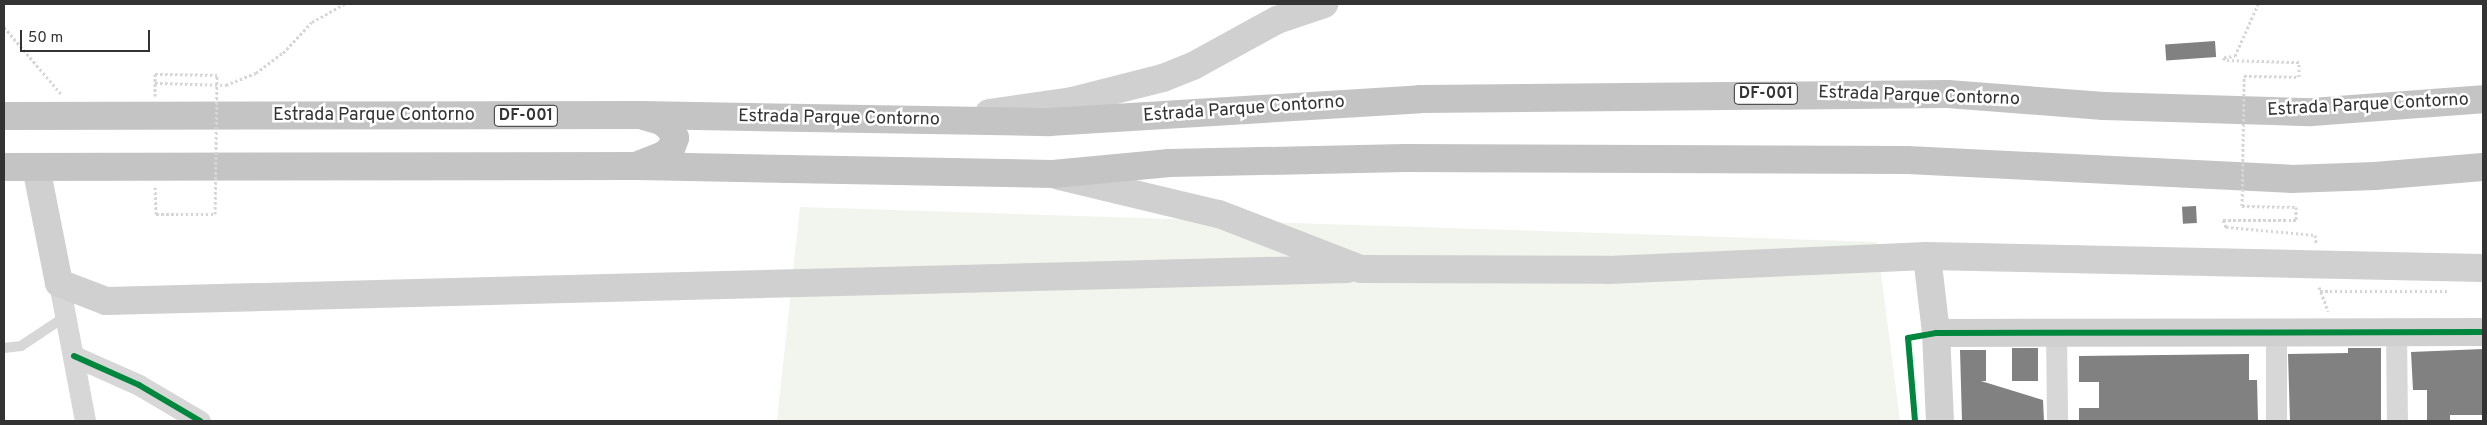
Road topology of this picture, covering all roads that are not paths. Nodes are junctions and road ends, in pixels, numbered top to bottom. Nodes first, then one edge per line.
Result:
1 (1324, 4) edge
2 (2483, 99) edge
3 (4, 116) edge
4 (640, 116) junction
5 (945, 120) junction
6 (637, 166) junction
7 (36, 167) junction
8 (2483, 167) edge
9 (4, 168) edge
10 (1053, 174) junction
11 (1926, 256) junction
12 (2483, 268) edge
13 (1361, 269) junction
14 (59, 283) junction
15 (66, 316) junction
16 (2276, 330) junction
17 (2396, 330) junction
18 (2483, 332) edge
19 (1936, 333) junction
20 (2056, 333) junction
21 (4, 348) edge
22 (74, 356) junction
23 (85, 421) edge
24 (200, 421) edge
25 (1940, 421) edge
26 (2057, 421) edge
27 (2276, 421) edge
28 (2397, 421) edge

1 - 5 main road
2 - 5 highway, Estrada Parque Contorno / DF-001
3 - 4 highway, Estrada Parque Contorno / DF-001
4 - 5 highway, Estrada Parque Contorno / DF-001
4 - 6 highway
6 - 7 highway
6 - 10 highway
7 - 9 highway
7 - 14 main road
8 - 10 highway
10 - 13 main road
11 - 12 main road
11 - 13 main road
11 - 19 main road
13 - 14 main road
14 - 15 street
15 - 21 lane
15 - 22 street
16 - 17 main road
16 - 20 main road
16 - 27 street
17 - 18 main road
17 - 28 street
19 - 20 main road
19 - 25 main road
20 - 26 street
22 - 23 street
22 - 24 street

